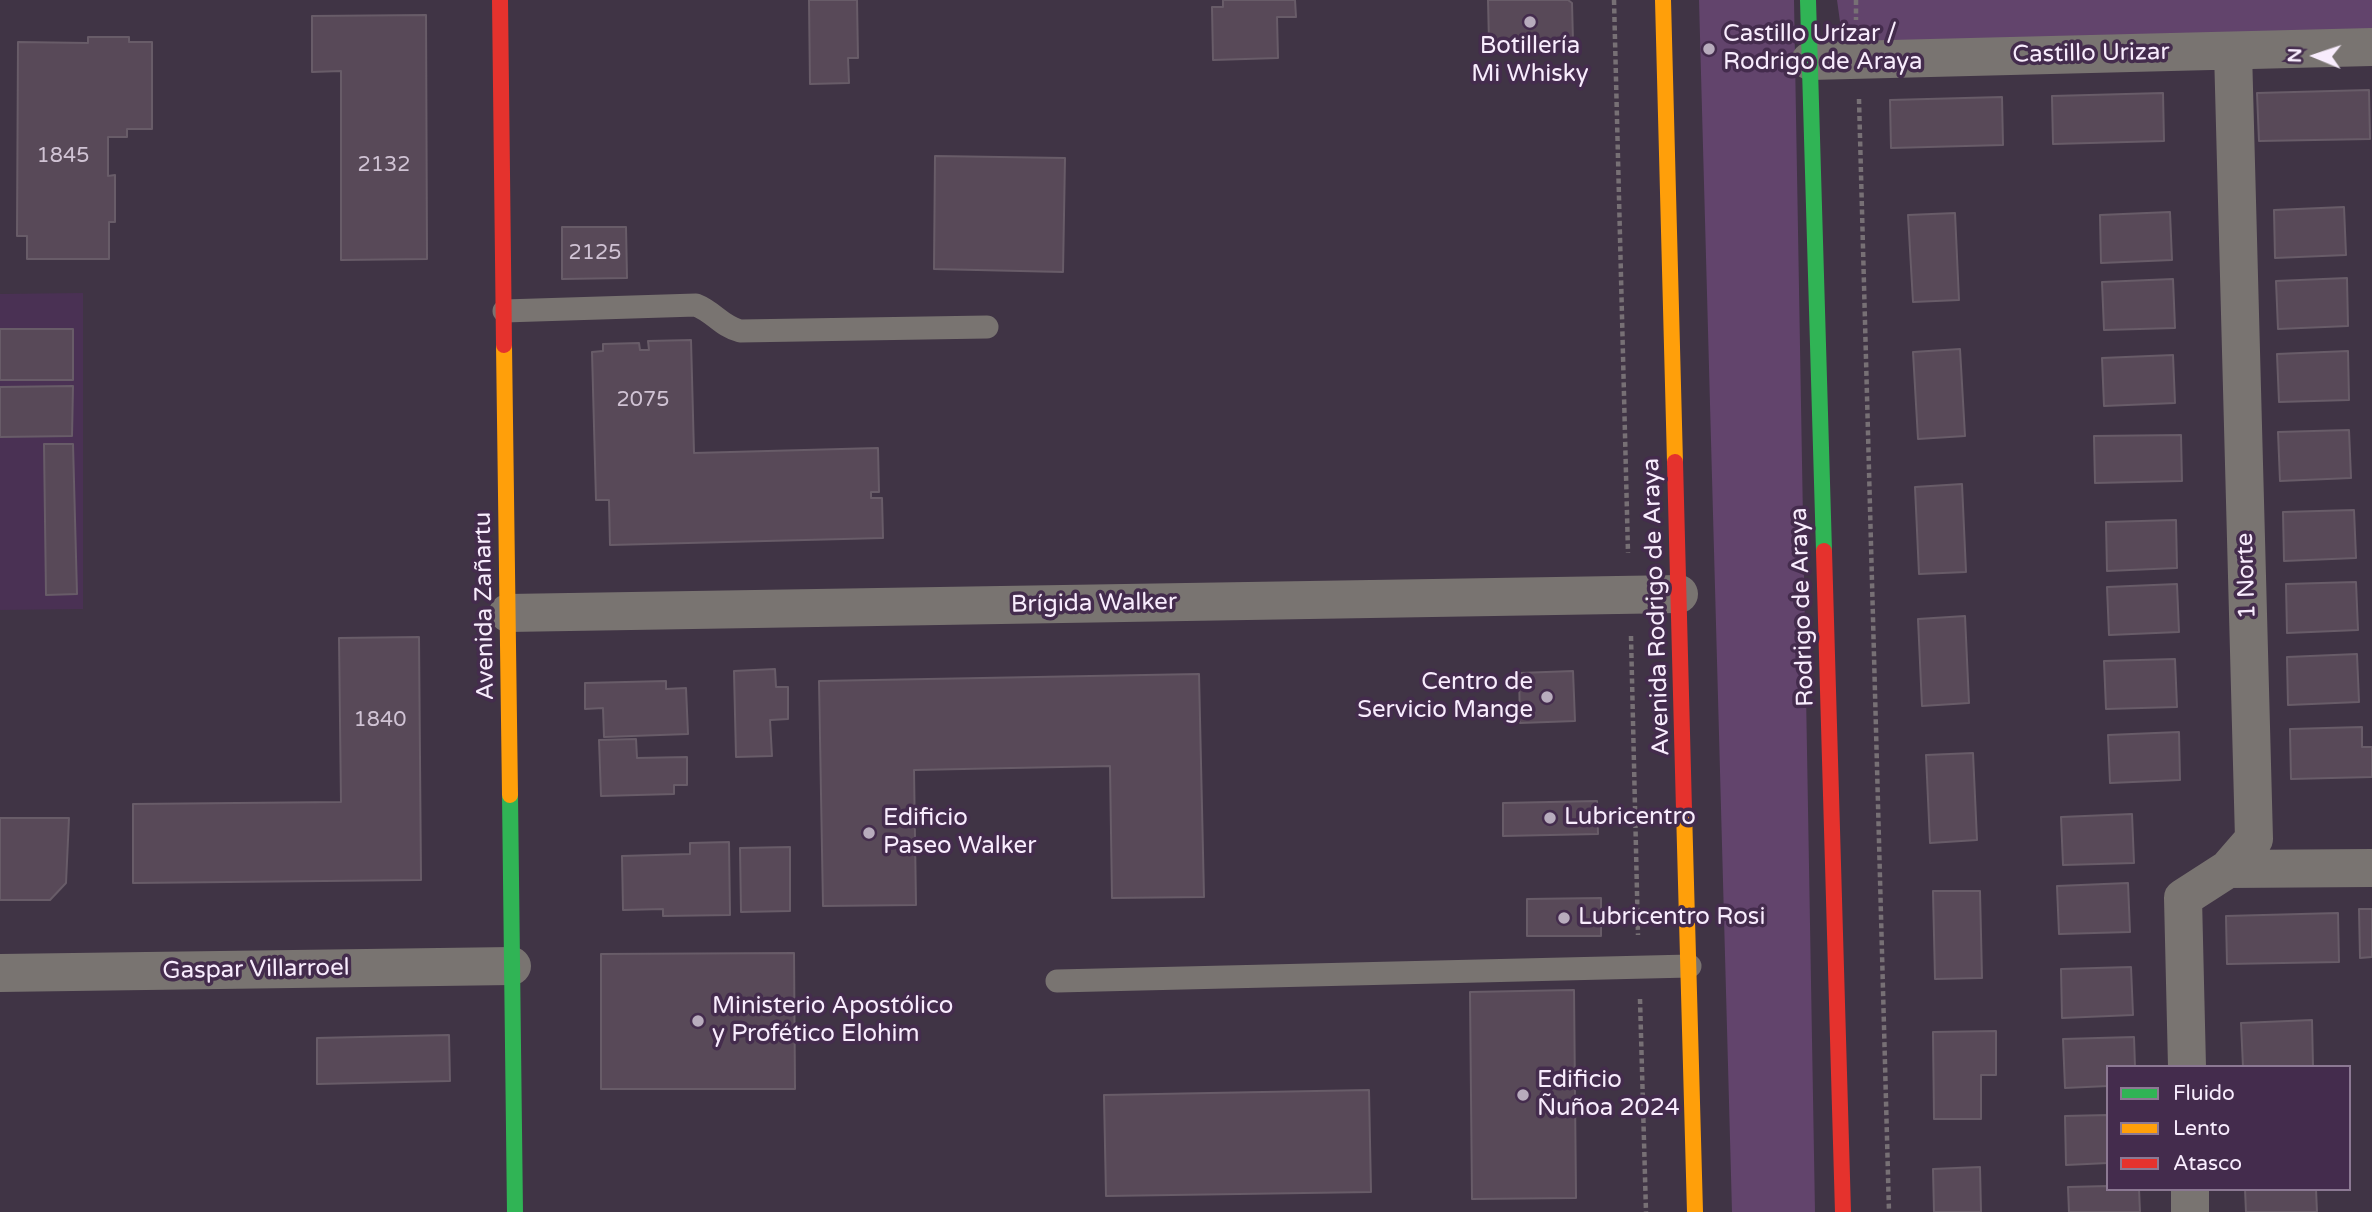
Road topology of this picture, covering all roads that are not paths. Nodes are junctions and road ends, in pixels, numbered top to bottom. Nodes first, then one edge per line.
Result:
1 (500, 0) edge
2 (1663, 0) edge
3 (1808, 0) edge
4 (2372, 47) edge
5 (2233, 51) junction
6 (1810, 61) junction
7 (504, 310) junction
8 (987, 327) dead end
9 (1679, 594) junction
10 (508, 613) junction
11 (2372, 868) edge
12 (2228, 869) junction
13 (512, 966) junction
14 (1690, 966) junction
15 (0, 973) edge
16 (1058, 981) dead end
17 (2187, 1065) edge
18 (2190, 1191) edge
19 (515, 1212) edge
20 (1695, 1212) edge
21 (1843, 1212) edge
22 (2190, 1212) edge

1 - 7 street, Avenida Zañartu
2 - 9 street, Avenida Rodrigo de Araya
3 - 6 street, Rodrigo de Araya
4 - 5 street, Castillo Urizar
5 - 6 street, Castillo Urizar
5 - 12 street, 1 Norte
6 - 21 street, Rodrigo de Araya
7 - 8 lane
7 - 10 street, Avenida Zañartu
9 - 10 street, Brígida Walker
9 - 14 street, Avenida Rodrigo de Araya
10 - 13 street, Avenida Zañartu
11 - 12 street
12 - 17 street, 1 Norte
13 - 15 street, Gaspar Villarroel
13 - 19 street, Avenida Zañartu
14 - 16 lane
14 - 20 street, Avenida Rodrigo de Araya
18 - 22 street

